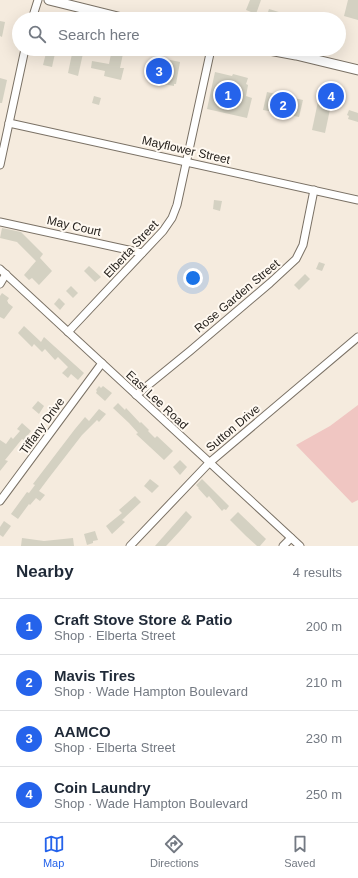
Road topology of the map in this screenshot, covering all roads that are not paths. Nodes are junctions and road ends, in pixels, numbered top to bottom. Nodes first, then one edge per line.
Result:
1 (38, 0) edge
2 (49, 0) edge
3 (34, 12) edge
4 (98, 12) edge
5 (23, 56) edge
6 (209, 56) edge
7 (300, 56) edge
8 (358, 70) edge
9 (9, 123) junction
10 (186, 162) junction
11 (0, 165) edge
12 (314, 190) junction
13 (358, 200) edge
14 (0, 222) edge
15 (142, 253) junction
16 (0, 268) edge
17 (6, 274) junction
18 (0, 284) edge
19 (68, 332) junction
20 (358, 337) edge
21 (102, 363) junction
22 (136, 395) junction
23 (209, 463) junction
24 (0, 501) edge
25 (291, 538) junction
26 (130, 546) edge
27 (283, 546) edge
28 (300, 546) edge

1 - 3 street
2 - 4 main road
5 - 9 street
6 - 10 street, Elberta Street
7 - 8 main road
9 - 10 street, Mayflower Street
9 - 11 street
10 - 12 street, Mayflower Street
10 - 15 street, Elberta Street
12 - 13 street, Mayflower Street
12 - 22 street, Rose Garden Street
14 - 15 street, May Court
15 - 19 street, Elberta Street
16 - 17 street, East Lee Road
17 - 18 street
17 - 19 street, East Lee Road
19 - 21 street, East Lee Road
20 - 23 street, Sutton Drive
21 - 22 street, East Lee Road
21 - 24 street, Tiffany Drive
22 - 23 street, East Lee Road
23 - 25 street, East Lee Road
23 - 26 street, Sutton Drive
25 - 27 street
25 - 28 street, East Lee Road

